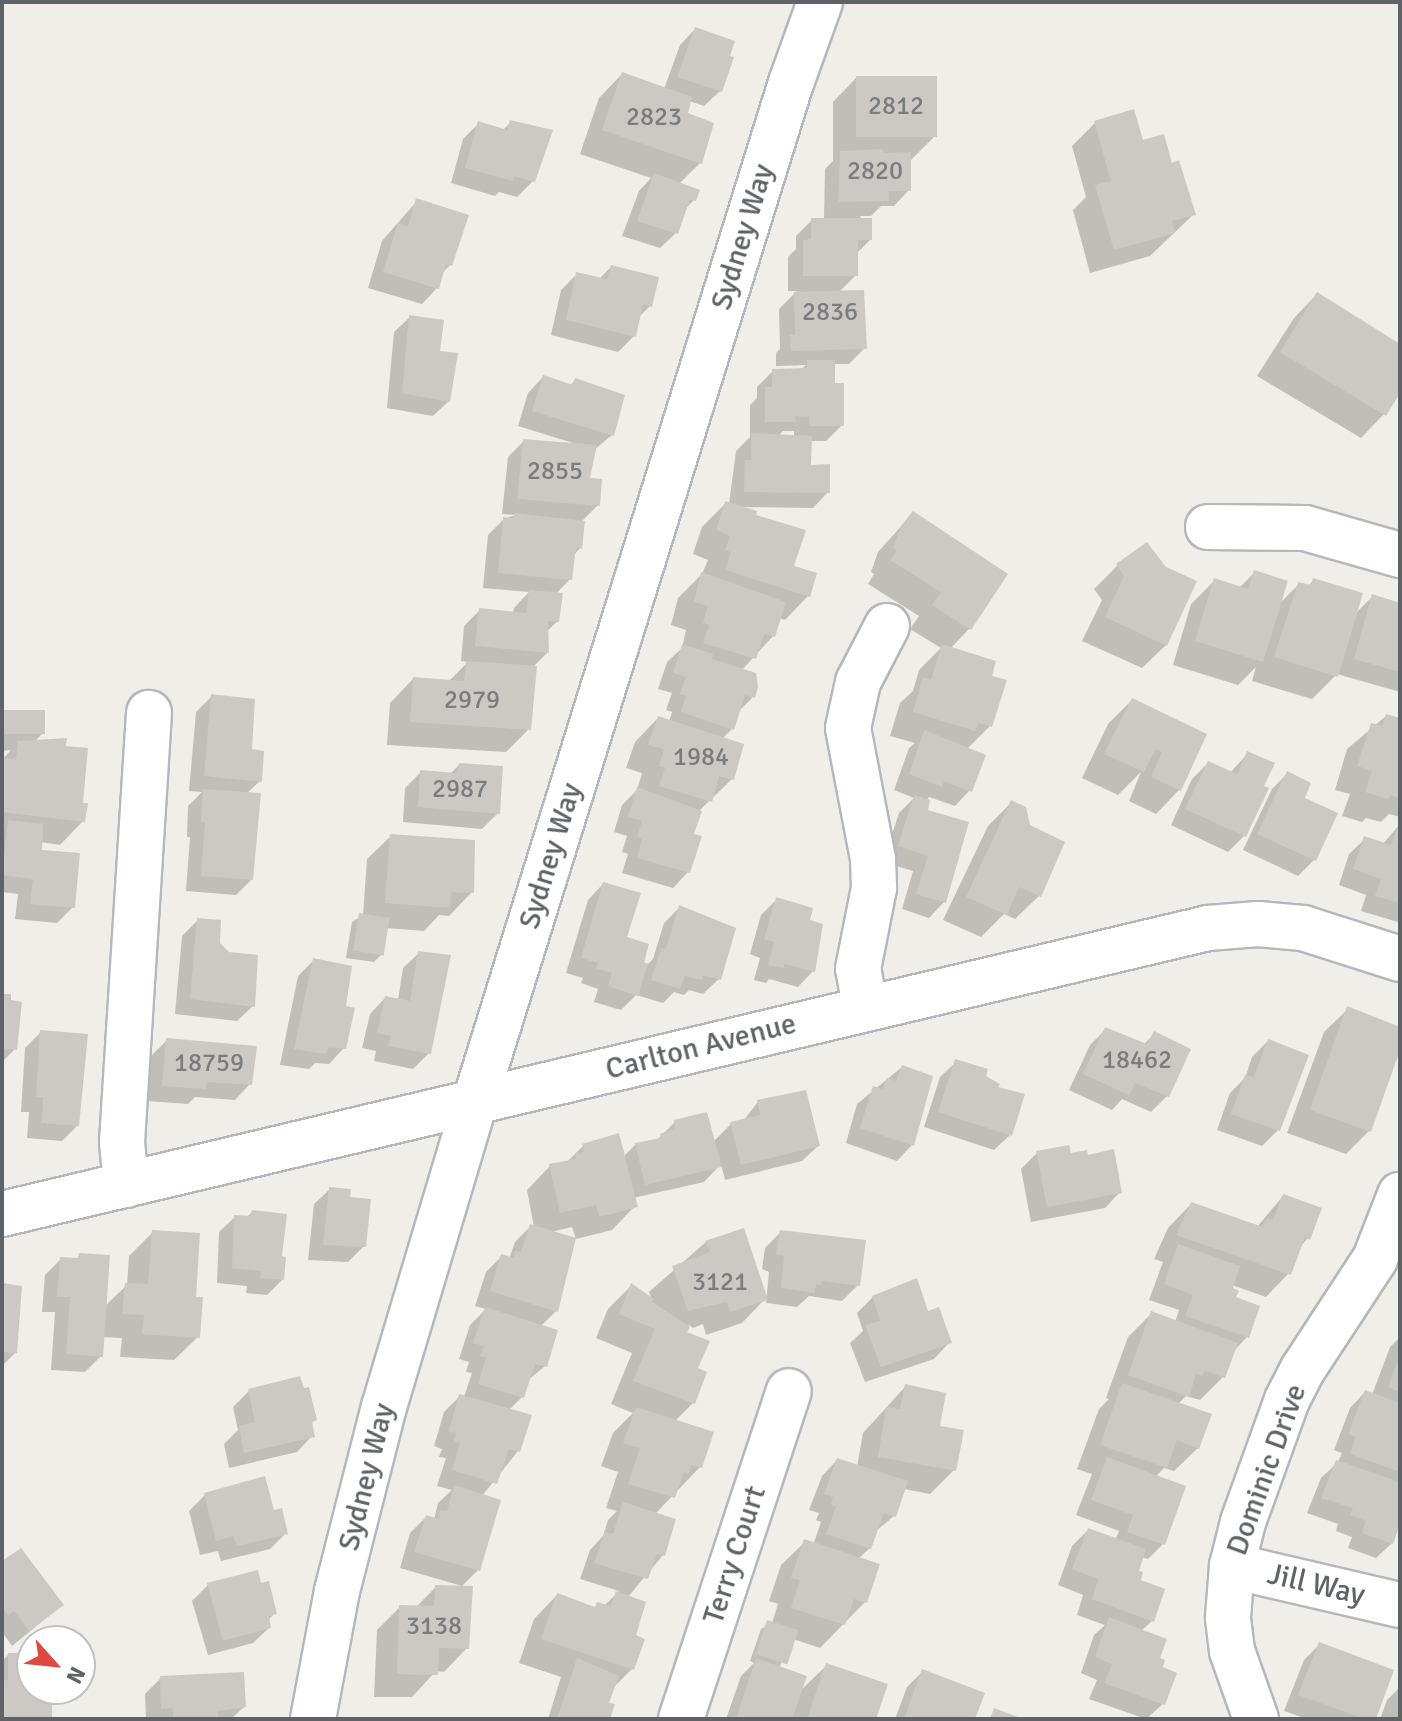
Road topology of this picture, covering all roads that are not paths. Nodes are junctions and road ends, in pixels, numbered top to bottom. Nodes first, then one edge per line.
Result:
1 (820, 2) edge
2 (1208, 527) dead end
3 (1400, 555) edge
4 (887, 626) dead end
5 (149, 713) dead end
6 (1400, 959) edge
7 (865, 1007) junction
8 (475, 1101) junction
9 (126, 1185) junction
10 (1400, 1195) edge
11 (2, 1214) edge
12 (789, 1391) dead end
13 (1232, 1566) junction
14 (1400, 1605) edge
15 (313, 1719) edge
16 (681, 1719) edge
17 (1256, 1719) edge

1 - 8 street, Sydney Way
2 - 3 street
4 - 7 street
5 - 9 street
6 - 7 street, Carlton Avenue
7 - 8 street, Carlton Avenue
8 - 9 street, Carlton Avenue
8 - 15 street, Sydney Way
9 - 11 street, Carlton Avenue
10 - 13 street, Dominic Drive
12 - 16 street, Terry Court
13 - 14 street, Jill Way
13 - 17 street, Dominic Drive

